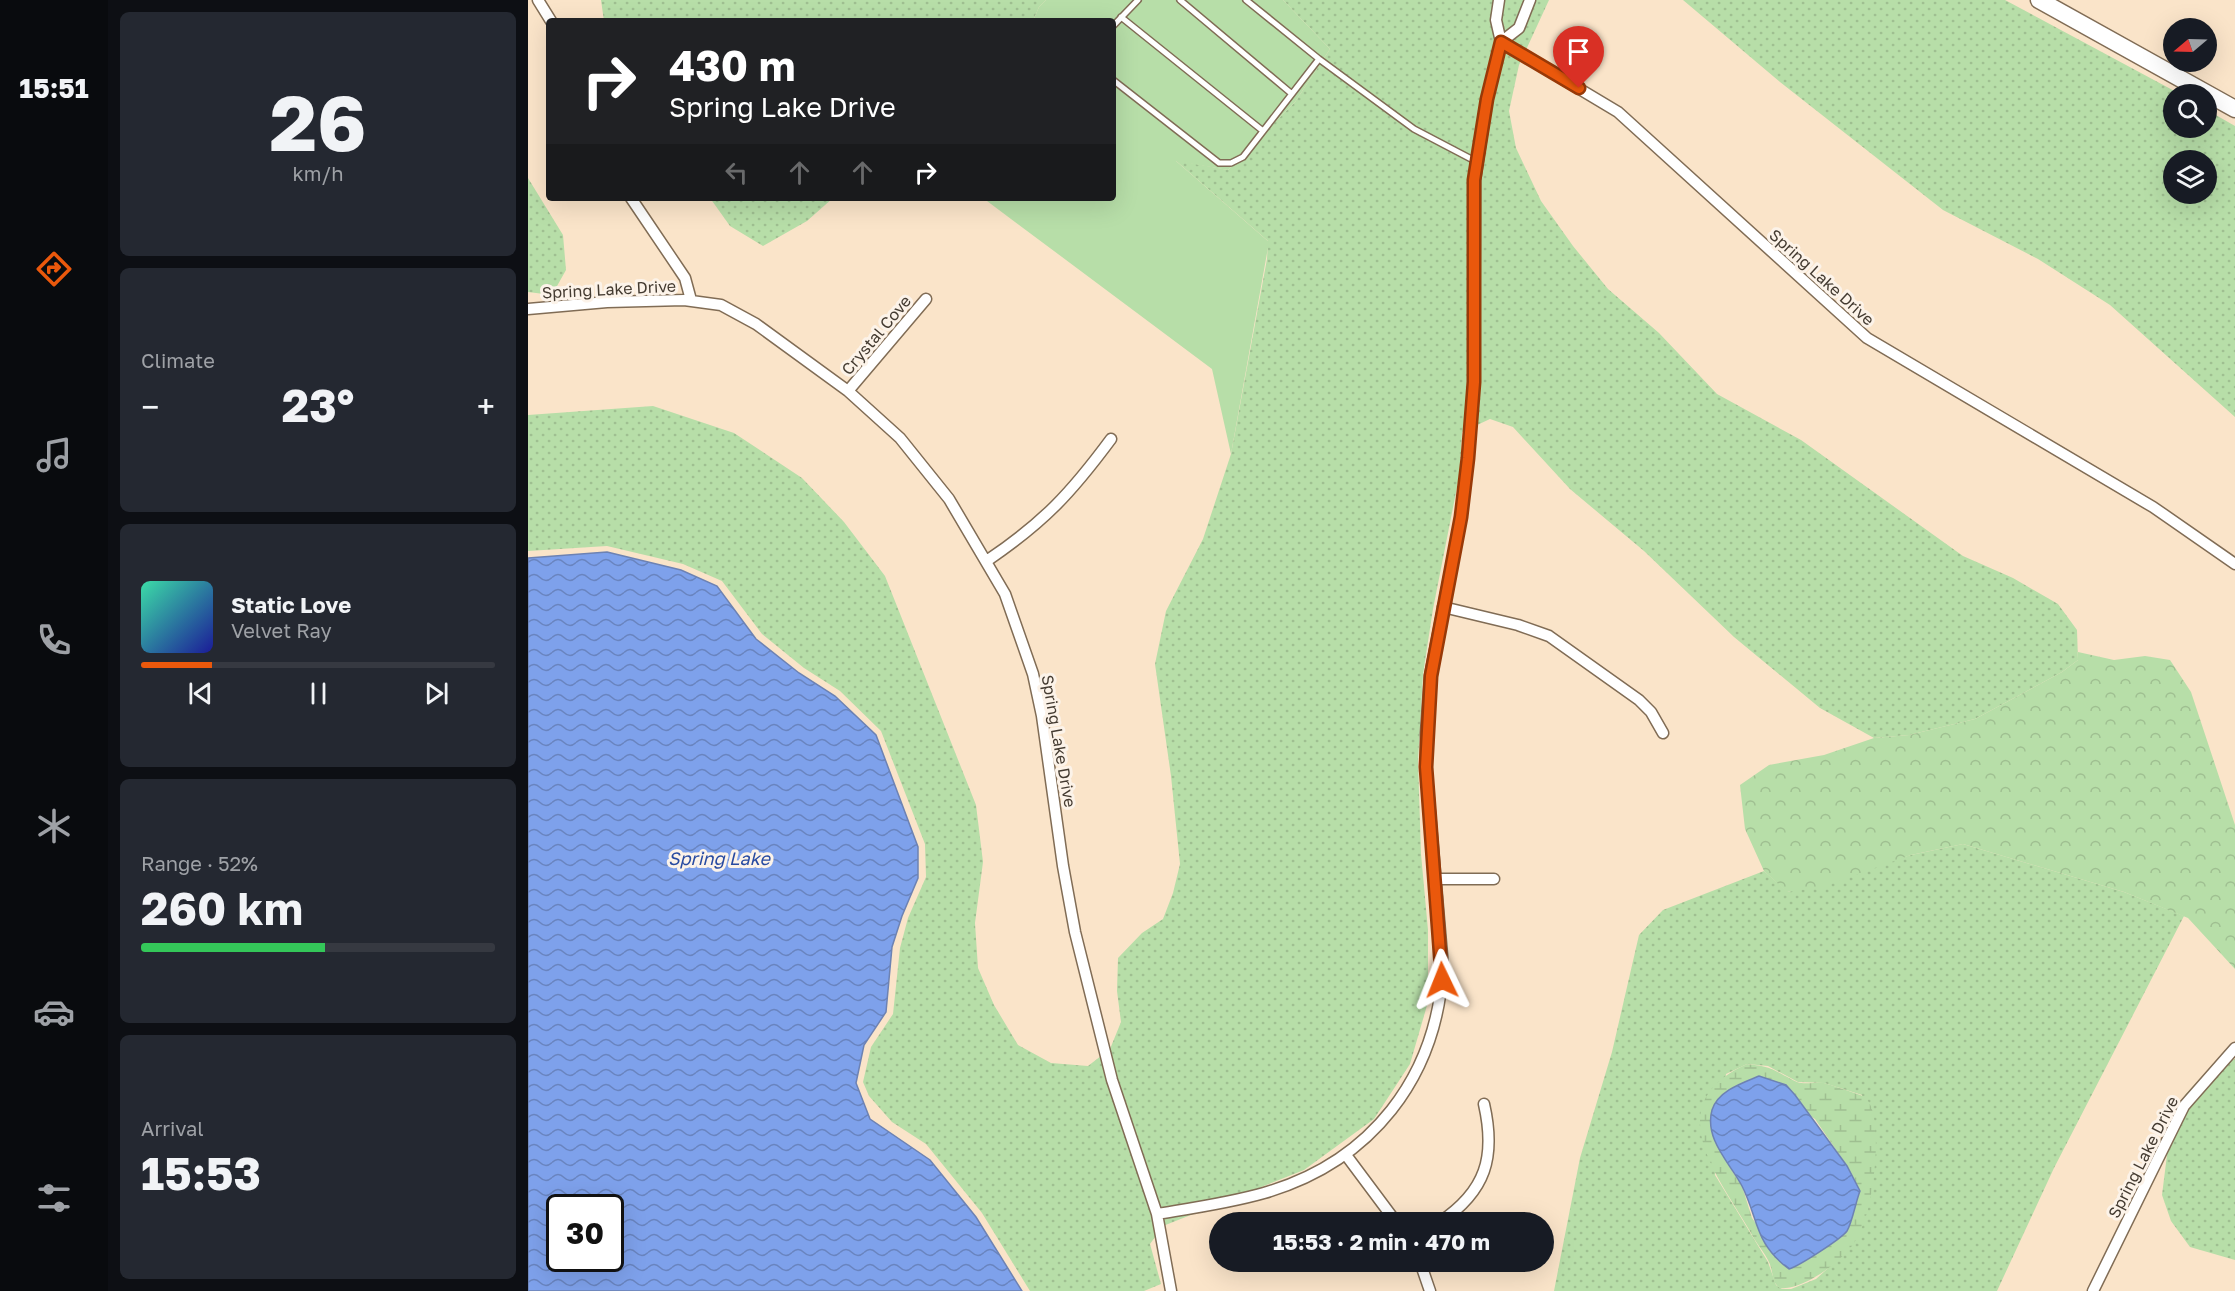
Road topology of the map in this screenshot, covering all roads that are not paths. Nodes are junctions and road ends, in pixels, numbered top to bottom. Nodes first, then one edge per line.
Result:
1 (538, 0) edge
2 (1138, 0) edge
3 (1180, 0) edge
4 (1246, 0) edge
5 (1499, 0) edge
6 (1530, 0) edge
7 (2039, 0) edge
8 (1121, 17) junction
9 (549, 18) edge
10 (1116, 23) edge
11 (1501, 42) junction
12 (1319, 59) junction
13 (1116, 82) edge
14 (1292, 94) junction
15 (2235, 109) edge
16 (1263, 131) junction
17 (1477, 162) junction
18 (633, 201) edge
19 (926, 298) dead end
20 (691, 300) junction
21 (528, 309) edge
22 (848, 391) junction
23 (1111, 439) dead end
24 (988, 560) junction
25 (2235, 564) edge
26 (1443, 607) junction
27 (1663, 733) dead end
28 (1435, 879) junction
29 (1494, 879) dead end
30 (2235, 1047) edge
31 (1484, 1104) dead end
32 (1346, 1155) junction
33 (1389, 1212) edge
34 (1452, 1212) edge
35 (1157, 1214) junction
36 (1423, 1272) edge
37 (1172, 1291) edge
38 (1430, 1291) edge
39 (2093, 1291) edge

1 - 9 street
2 - 8 lane
3 - 14 lane
4 - 12 lane
5 - 11 street
6 - 11 street
7 - 15 main road
8 - 10 lane
8 - 16 lane
11 - 17 street
11 - 25 street, Spring Lake Drive
12 - 14 lane
12 - 17 lane
13 - 16 lane
14 - 16 lane
17 - 26 street
18 - 20 street, Spring Lake Drive
19 - 22 street, Crystal Cove
20 - 21 street, Spring Lake Drive
20 - 22 street, Spring Lake Drive
22 - 24 street, Spring Lake Drive
23 - 24 street
24 - 35 street, Spring Lake Drive
26 - 27 street
26 - 28 street
28 - 29 street
28 - 32 street
30 - 39 street, Spring Lake Drive
31 - 34 street
32 - 33 street
32 - 35 street
35 - 37 street, Spring Lake Drive
36 - 38 street

